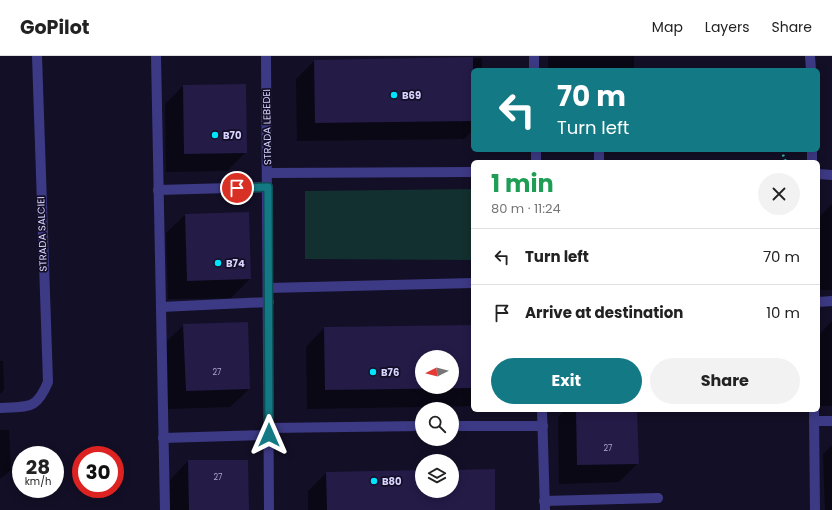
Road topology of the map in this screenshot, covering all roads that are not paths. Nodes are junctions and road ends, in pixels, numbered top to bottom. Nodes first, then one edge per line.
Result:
1 (37, 56) edge
2 (156, 56) edge
3 (266, 56) edge
4 (534, 56) edge
5 (810, 56) edge
6 (534, 68) edge
7 (811, 68) edge
8 (471, 172) edge
9 (268, 173) junction
10 (820, 174) edge
11 (832, 175) edge
12 (268, 187) junction
13 (158, 190) junction
14 (471, 283) edge
15 (268, 288) junction
16 (832, 301) edge
17 (269, 302) junction
18 (820, 302) edge
19 (161, 307) junction
20 (0, 408) edge
21 (542, 412) edge
22 (814, 412) edge
23 (814, 421) junction
24 (832, 421) edge
25 (415, 426) edge
26 (459, 426) edge
27 (542, 426) junction
28 (269, 431) junction
29 (163, 438) junction
30 (658, 498) dead end
31 (544, 505) edge
32 (165, 510) edge
33 (269, 510) edge
34 (815, 510) edge

1 - 20 street, STRADA SALCIEI
2 - 13 street
3 - 9 street, STRADA LEBEDEI
4 - 6 street
5 - 7 street
8 - 9 street
9 - 12 street, STRADA LEBEDEI
10 - 11 street
12 - 13 street
12 - 15 street, STRADA LEBEDEI
13 - 19 street
14 - 15 street
15 - 17 street, STRADA LEBEDEI
16 - 18 street
17 - 19 street
17 - 28 street, STRADA LEBEDEI
19 - 29 street
21 - 27 street
22 - 23 street
23 - 24 street
23 - 34 street
25 - 28 street
26 - 27 street
27 - 31 street
28 - 29 street
28 - 33 street, STRADA LEBEDEI
29 - 32 street
30 - 31 street

